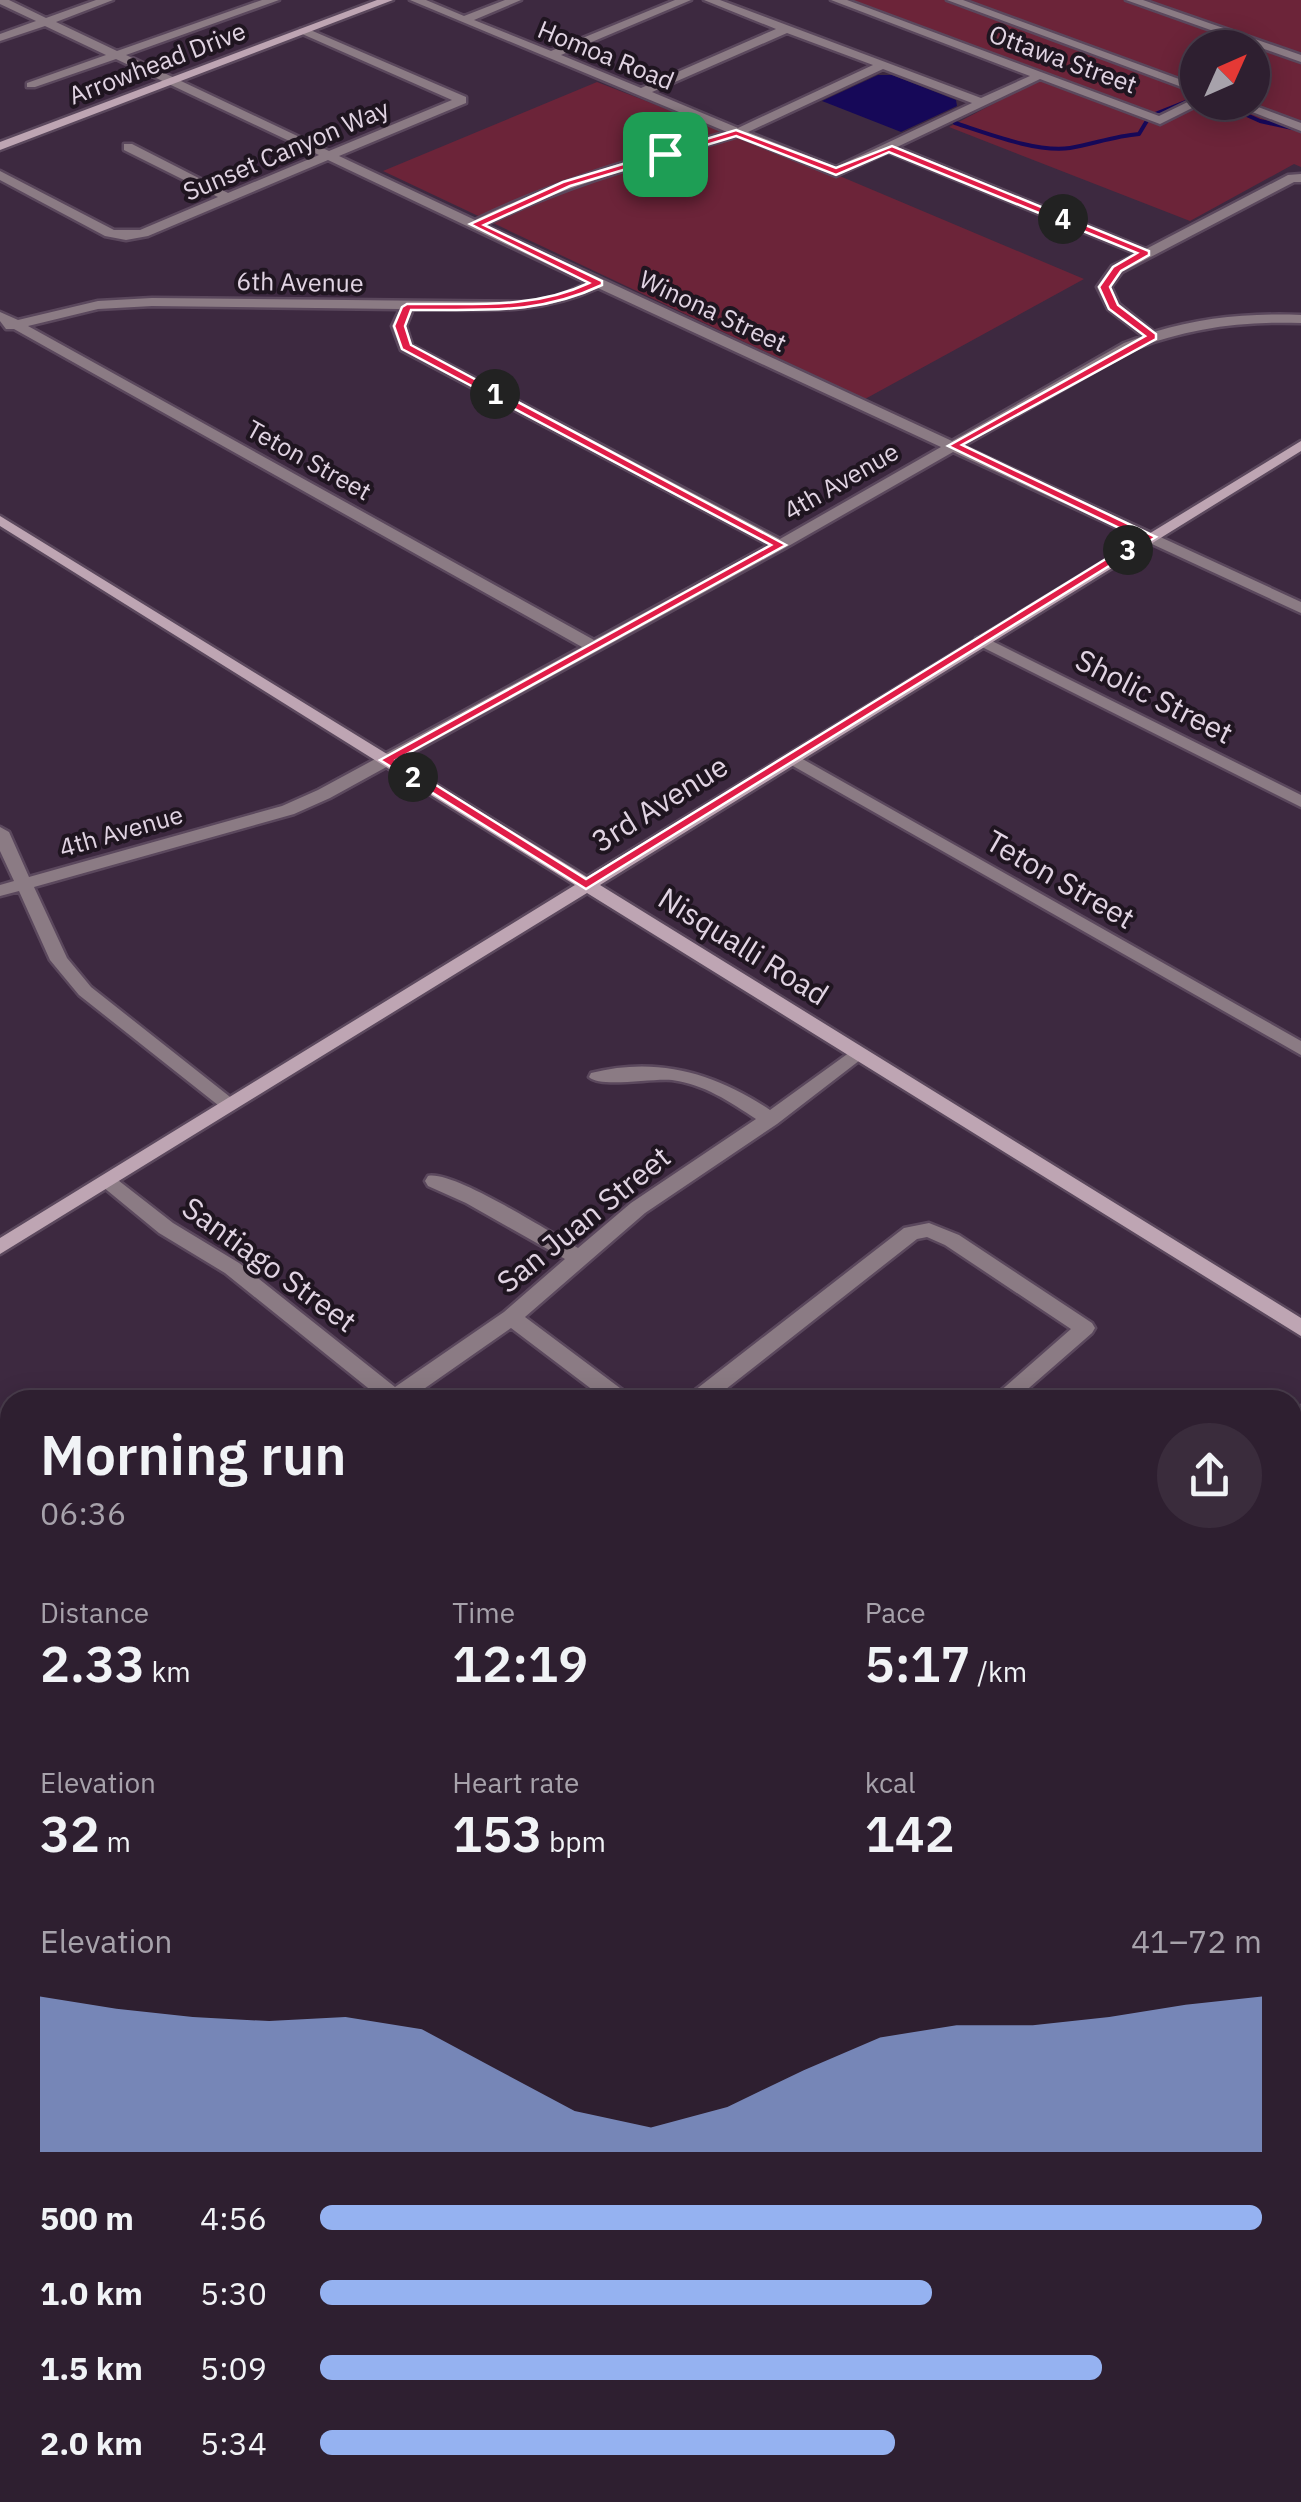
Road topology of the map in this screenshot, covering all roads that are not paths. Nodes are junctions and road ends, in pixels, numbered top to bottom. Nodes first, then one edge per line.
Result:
1 (0, 0) edge
2 (107, 0) edge
3 (273, 0) edge
4 (386, 0) edge
5 (416, 0) edge
6 (514, 0) edge
7 (685, 0) edge
8 (710, 0) edge
9 (837, 0) edge
10 (953, 0) edge
11 (1132, 0) edge
12 (463, 20) junction
13 (46, 22) junction
14 (786, 30) junction
15 (304, 31) junction
16 (0, 38) edge
17 (119, 56) junction
18 (550, 56) junction
19 (1301, 58) edge
20 (883, 65) junction
21 (1040, 75) junction
22 (172, 81) junction
23 (1180, 83) edge
24 (32, 85) dead end
25 (640, 93) junction
26 (980, 102) junction
27 (1180, 109) edge
28 (1270, 116) edge
29 (1301, 128) edge
30 (736, 133) junction
31 (0, 146) edge
32 (128, 147) dead end
33 (888, 148) junction
34 (331, 156) junction
35 (0, 175) edge
36 (1300, 177) edge
37 (229, 198) junction
38 (475, 224) junction
39 (1146, 253) junction
40 (598, 283) junction
41 (407, 307) junction
42 (0, 316) edge
43 (1301, 319) edge
44 (8, 328) edge
45 (1152, 337) junction
46 (1301, 444) edge
47 (954, 446) junction
48 (0, 520) edge
49 (1150, 537) junction
50 (780, 545) junction
51 (1301, 608) edge
52 (982, 641) junction
53 (594, 648) junction
54 (792, 758) junction
55 (386, 760) junction
56 (1301, 802) edge
57 (0, 832) edge
58 (22, 885) junction
59 (586, 885) junction
60 (0, 891) edge
61 (1301, 1049) edge
62 (857, 1053) junction
63 (598, 1077) dead end
64 (230, 1104) junction
65 (770, 1119) junction
66 (434, 1181) dead end
67 (107, 1182) junction
68 (0, 1247) edge
69 (579, 1258) junction
70 (511, 1317) junction
71 (1301, 1328) edge
72 (385, 1390) edge
73 (406, 1390) edge
74 (607, 1390) edge
75 (710, 1390) edge
76 (1013, 1390) edge

1 - 13 street, Winona Street
2 - 13 street
3 - 17 street
4 - 15 main road, Arrowhead Drive
5 - 12 street, Homoa Road
6 - 12 street
7 - 18 street
8 - 14 street
9 - 21 street, Ottawa Street
10 - 23 street
11 - 19 street
12 - 18 street, Homoa Road
13 - 16 street
13 - 17 street, Winona Street
14 - 20 street
14 - 25 street
15 - 22 main road, Arrowhead Drive
15 - 34 street, Sunset Canyon Way
17 - 22 street, Winona Street
17 - 24 street
18 - 25 street, Homoa Road
20 - 26 street
20 - 30 street
21 - 26 street
21 - 27 street, Ottawa Street
22 - 31 main road, Arrowhead Drive
22 - 34 street, Winona Street
25 - 30 street, Homoa Road
26 - 33 street
28 - 29 street
30 - 33 street, Homoa Road
30 - 38 street
32 - 37 street
33 - 39 street
34 - 37 street, Sunset Canyon Way
34 - 38 street, Winona Street
35 - 37 street, Sunset Canyon Way
36 - 39 street
38 - 40 street, Winona Street
39 - 45 street
40 - 41 street, 6th Avenue
40 - 47 street, Winona Street
41 - 44 street, 6th Avenue
41 - 50 street
42 - 44 street, Teton Street
43 - 45 street, 4th Avenue
44 - 53 street, Teton Street
45 - 47 street, 4th Avenue
46 - 49 main road, 3rd Avenue
47 - 49 street, Winona Street
47 - 50 street, 4th Avenue
48 - 55 main road, Nisqualli Road
49 - 51 street, Winona Street
49 - 52 main road, 3rd Avenue
50 - 53 street, 4th Avenue
52 - 54 main road, 3rd Avenue
52 - 56 street, Sholic Street
53 - 55 street, 4th Avenue
54 - 59 main road, 3rd Avenue
54 - 61 street, Teton Street
55 - 58 street, 4th Avenue
55 - 59 main road, Nisqualli Road
57 - 58 street
58 - 60 street, 4th Avenue
58 - 64 street
59 - 62 main road, Nisqualli Road
59 - 64 main road, 3rd Avenue
62 - 65 street, San Juan Street
62 - 71 main road, Nisqualli Road
63 - 65 street
64 - 67 main road, 3rd Avenue
65 - 69 street, San Juan Street
66 - 69 street
67 - 68 main road, 3rd Avenue
67 - 72 street, Santiago Street
69 - 70 street, San Juan Street
70 - 73 street, San Juan Street
70 - 74 street
75 - 76 street

